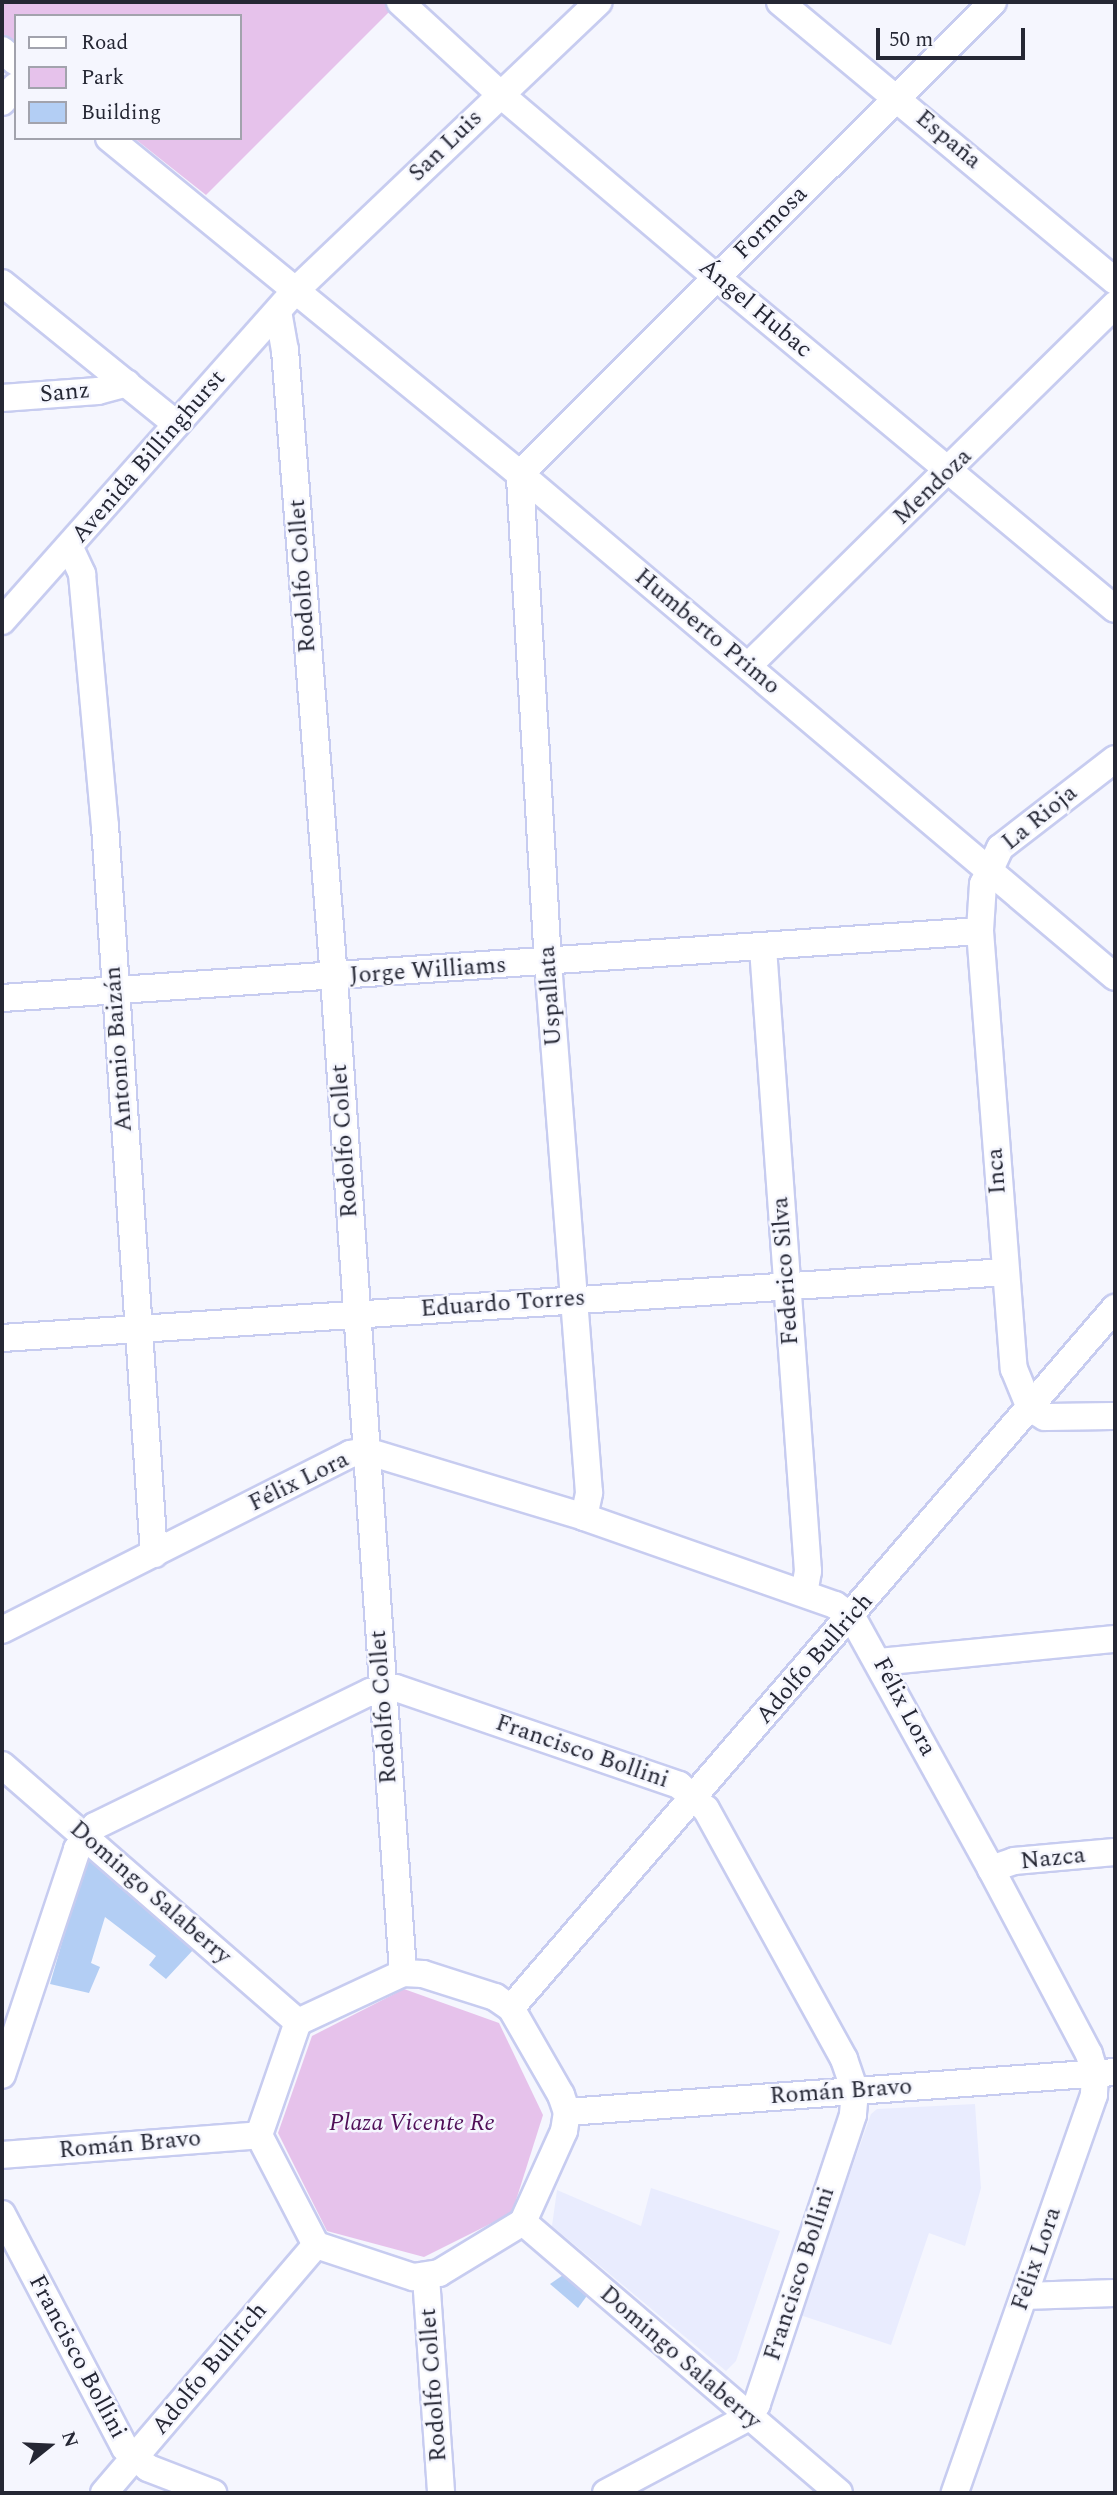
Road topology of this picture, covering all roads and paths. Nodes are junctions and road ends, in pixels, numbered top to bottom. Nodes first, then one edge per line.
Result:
1 (400, 2) edge
2 (598, 2) edge
3 (780, 2) edge
4 (993, 2) edge
5 (14, 88) edge
6 (500, 94) junction
7 (898, 97) junction
8 (2, 102) edge
9 (110, 140) edge
10 (716, 277) junction
11 (1115, 281) edge
12 (2, 283) edge
13 (295, 291) junction
14 (1115, 305) edge
15 (278, 311) junction
16 (127, 383) junction
17 (2, 398) edge
18 (176, 424) junction
19 (952, 470) junction
20 (520, 474) junction
21 (70, 548) junction
22 (1115, 609) edge
23 (2, 621) edge
24 (748, 666) junction
25 (1115, 759) edge
26 (988, 870) junction
27 (980, 931) junction
28 (763, 948) junction
29 (548, 963) junction
30 (1115, 977) edge
31 (334, 978) junction
32 (115, 990) junction
33 (2, 998) edge
34 (1004, 1272) junction
35 (788, 1286) junction
36 (573, 1299) junction
37 (1115, 1308) edge
38 (358, 1314) junction
39 (140, 1329) junction
40 (2, 1338) edge
41 (1030, 1408) junction
42 (1115, 1416) edge
43 (366, 1451) junction
44 (584, 1517) junction
45 (155, 1554) junction
46 (804, 1594) junction
47 (852, 1617) junction
48 (2, 1630) edge
49 (1115, 1639) edge
50 (879, 1662) junction
51 (383, 1688) junction
52 (2, 1765) edge
53 (695, 1796) junction
54 (85, 1836) junction
55 (1115, 1852) edge
56 (991, 1870) junction
57 (403, 1973) junction
58 (511, 2008) junction
59 (298, 2022) junction
60 (1105, 2073) edge
61 (2, 2075) edge
62 (855, 2091) junction
63 (567, 2112) junction
64 (259, 2134) junction
65 (2, 2155) edge
66 (2, 2214) edge
67 (523, 2222) junction
68 (316, 2245) junction
69 (426, 2277) junction
70 (1115, 2293) edge
71 (1024, 2296) junction
72 (749, 2417) junction
73 (135, 2458) junction
74 (104, 2493) edge
75 (213, 2493) edge
76 (441, 2493) edge
77 (606, 2493) edge
78 (839, 2493) edge
79 (956, 2493) edge

1 - 6 street, Ángel Hubac
2 - 6 street, San Luis
3 - 7 street, España
4 - 7 street, Formosa
5 - 8 street
6 - 10 street, Ángel Hubac
6 - 13 street, San Luis
7 - 10 street, Formosa
7 - 11 street, España
9 - 13 street, Humberto Primo
10 - 19 street, Ángel Hubac
10 - 20 street, Formosa
12 - 16 street
13 - 15 street, Avenida Billinghurst
13 - 20 street, Humberto Primo
14 - 19 street, Mendoza
15 - 18 street, Avenida Billinghurst
15 - 31 street, Rodolfo Collet
16 - 17 street, Sanz
16 - 18 street
18 - 21 street, Avenida Billinghurst
19 - 22 street, Ángel Hubac
19 - 24 street, Mendoza
20 - 24 street, Humberto Primo
20 - 29 street, Uspallata
21 - 23 street, Avenida Billinghurst
21 - 32 street, Antonio Baizán
24 - 26 street, Humberto Primo
25 - 26 street, La Rioja
26 - 27 street, La Rioja
26 - 30 street, Humberto Primo
27 - 28 street, Jorge Williams
27 - 34 street, Inca
28 - 29 street, Jorge Williams
28 - 35 street, Federico Silva
29 - 31 street, Jorge Williams
29 - 36 street, Uspallata
31 - 32 street, Jorge Williams
31 - 38 street, Rodolfo Collet
32 - 33 street, Jorge Williams
32 - 39 street, Antonio Baizán
34 - 35 street, Eduardo Torres
34 - 41 street, Inca
35 - 36 street, Eduardo Torres
35 - 46 street, Federico Silva
36 - 38 street, Eduardo Torres
36 - 44 street, Uspallata
37 - 41 street, Adolfo Bullrich
38 - 39 street, Eduardo Torres
38 - 43 street, Rodolfo Collet
39 - 40 street, Eduardo Torres
39 - 45 street, Antonio Baizán
41 - 42 street
41 - 47 street, Adolfo Bullrich
43 - 44 street, Félix Lora
43 - 45 street, Félix Lora
43 - 51 street, Rodolfo Collet
44 - 46 street, Félix Lora
45 - 48 street, Félix Lora
46 - 47 street, Félix Lora
47 - 50 street, Félix Lora
47 - 53 street, Adolfo Bullrich
49 - 50 street
50 - 56 street, Félix Lora
51 - 53 street, Francisco Bollini
51 - 54 street
51 - 57 street, Rodolfo Collet
52 - 54 street, Domingo Salaberry
53 - 58 street, Adolfo Bullrich
53 - 62 street, Francisco Bollini
54 - 59 street, Domingo Salaberry
54 - 61 street
55 - 56 street, Nazca
56 - 60 street, Félix Lora
57 - 58 street
57 - 59 street
58 - 63 street
59 - 64 street
60 - 62 street, Román Bravo
60 - 71 street, Félix Lora
62 - 63 street, Román Bravo
62 - 72 street, Francisco Bollini
63 - 67 street
64 - 65 street, Román Bravo
64 - 68 street
66 - 73 street, Francisco Bollini
67 - 69 street
67 - 72 street, Domingo Salaberry
68 - 69 street
68 - 73 street, Adolfo Bullrich
69 - 76 street, Rodolfo Collet
70 - 71 street
71 - 79 street, Félix Lora
72 - 77 street
72 - 78 street, Domingo Salaberry
73 - 74 street, Adolfo Bullrich
73 - 75 street, Francisco Bollini

